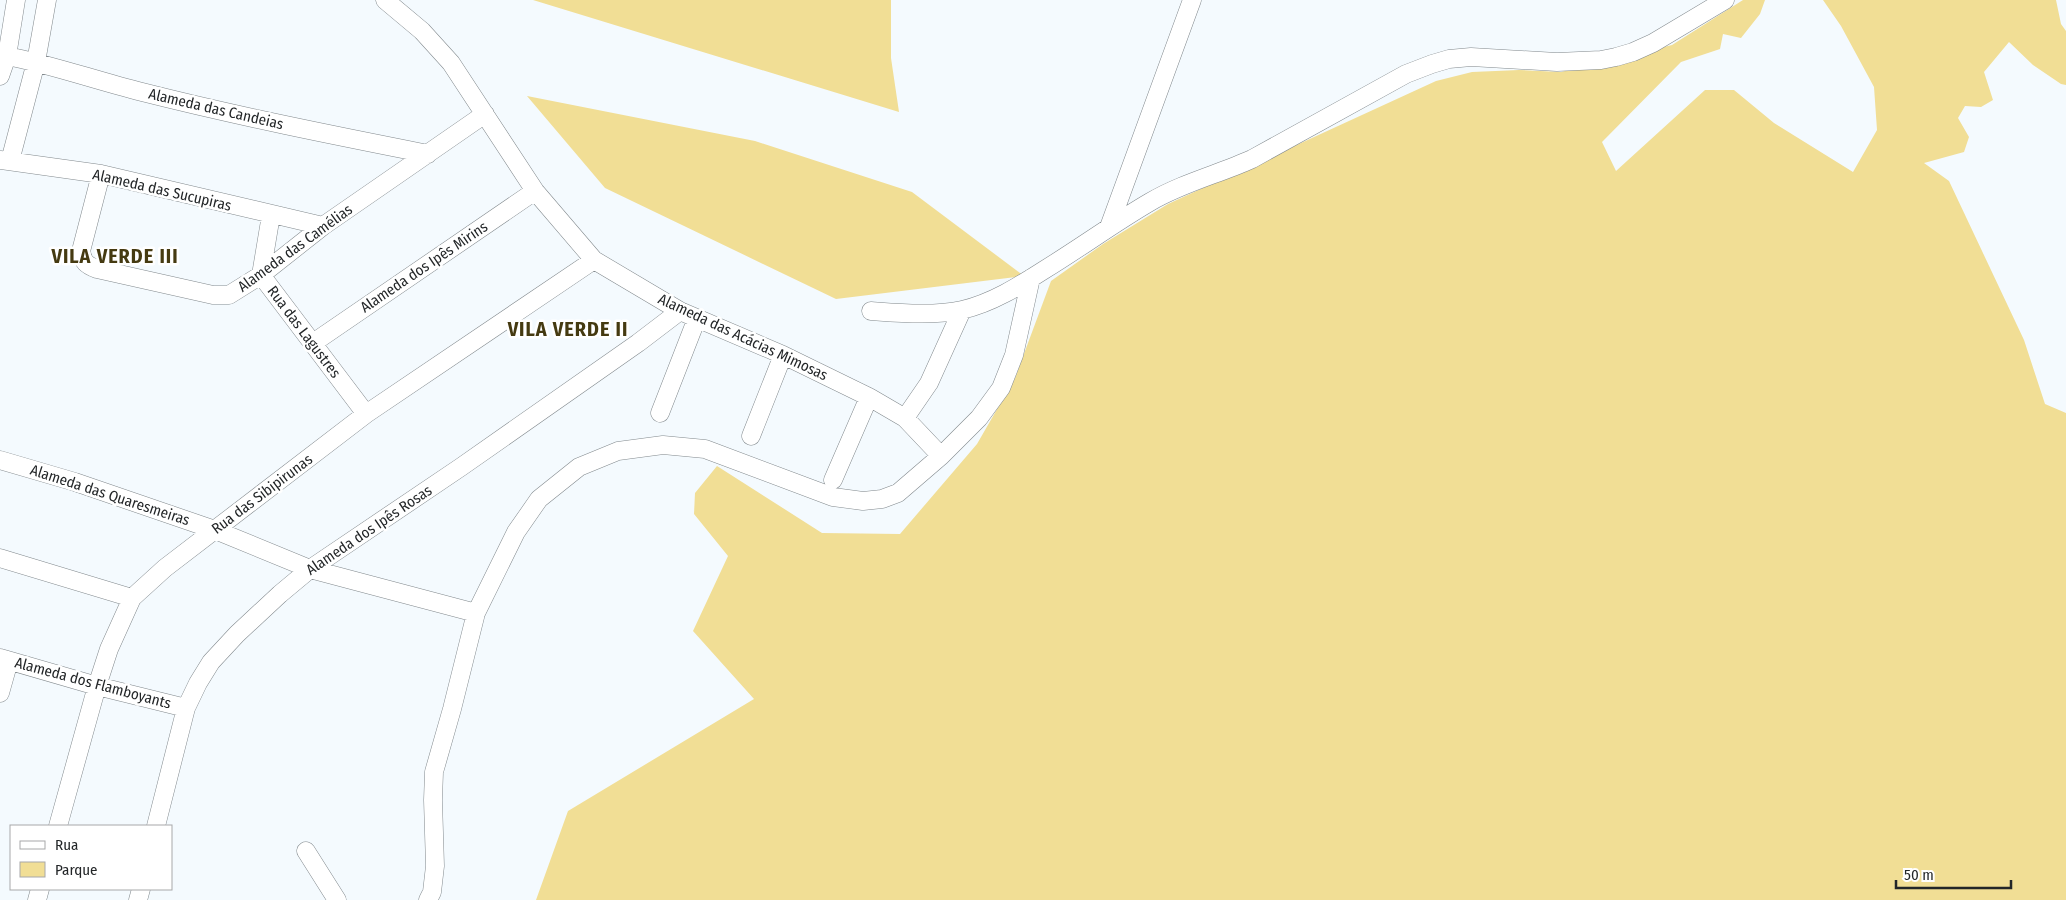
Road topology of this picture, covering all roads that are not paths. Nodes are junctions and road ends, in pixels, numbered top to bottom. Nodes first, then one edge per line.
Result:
1 (16, 0) edge
2 (47, 0) edge
3 (385, 0) edge
4 (1192, 0) edge
5 (1725, 0) edge
6 (7, 56) junction
7 (36, 62) junction
8 (0, 76) edge
9 (485, 114) junction
10 (428, 154) junction
11 (5, 161) edge
12 (100, 174) junction
13 (535, 191) junction
14 (271, 215) junction
15 (323, 226) junction
16 (1109, 227) junction
17 (594, 260) junction
18 (261, 275) junction
19 (1032, 278) junction
20 (962, 310) junction
21 (680, 311) junction
22 (871, 311) dead end
23 (697, 318) junction
24 (313, 343) junction
25 (783, 355) junction
26 (869, 397) junction
27 (660, 413) dead end
28 (366, 414) junction
29 (905, 418) junction
30 (751, 436) dead end
31 (941, 456) junction
32 (0, 460) edge
33 (833, 480) dead end
34 (215, 530) junction
35 (0, 558) edge
36 (310, 569) junction
37 (132, 598) junction
38 (476, 613) junction
39 (4, 660) edge
40 (97, 686) junction
41 (0, 693) edge
42 (186, 708) junction
43 (58, 825) edge
44 (156, 825) edge
45 (306, 851) dead end
46 (337, 900) edge
47 (428, 900) edge

1 - 6 street
2 - 7 street
3 - 9 street, Alameda das Acácias Mimosas
4 - 16 street
5 - 16 street
6 - 7 street, Alameda das Candeias
6 - 8 street
7 - 10 street, Alameda das Candeias
7 - 11 street
9 - 10 street, Alameda das Camélias
9 - 13 street, Alameda das Acácias Mimosas
10 - 15 street, Alameda das Camélias
11 - 12 street, Alameda das Sucupiras
12 - 14 street, Alameda das Sucupiras
12 - 18 street, Alameda das Camélias
13 - 17 street, Alameda das Acácias Mimosas
13 - 24 street, Alameda dos Ipês Mirins
14 - 15 street, Alameda das Sucupiras
14 - 18 street, Rua das Lagustres
15 - 18 street, Alameda das Camélias
16 - 19 street
17 - 21 street, Alameda das Acácias Mimosas
17 - 28 street, Rua das Sibipirunas
18 - 24 street, Rua das Lagustres
19 - 20 street
19 - 31 street
20 - 22 street
20 - 29 street
21 - 23 street, Alameda das Acácias Mimosas
21 - 36 street, Alameda dos Ipês Rosas
23 - 25 street, Alameda das Acácias Mimosas
23 - 27 street
24 - 28 street, Rua das Lagustres
25 - 26 street, Alameda das Acácias Mimosas
25 - 30 street
26 - 29 street, Alameda das Acácias Mimosas
26 - 33 street
28 - 34 street, Rua das Sibipirunas
29 - 31 street, Alameda das Acácias Mimosas
31 - 38 street
32 - 34 street, Alameda das Quaresmeiras
34 - 36 street, Alameda das Quaresmeiras
34 - 37 street, Rua das Sibipirunas
35 - 37 street
36 - 38 street, Alameda das Quaresmeiras
36 - 42 street, Alameda dos Ipês Rosas
37 - 40 street, Rua das Sibipirunas
38 - 47 street
39 - 40 street, Alameda dos Flamboyants
39 - 41 street
40 - 42 street, Alameda dos Flamboyants
40 - 43 street, Rua das Sibipirunas
42 - 44 street, Alameda dos Ipês Rosas
45 - 46 street

